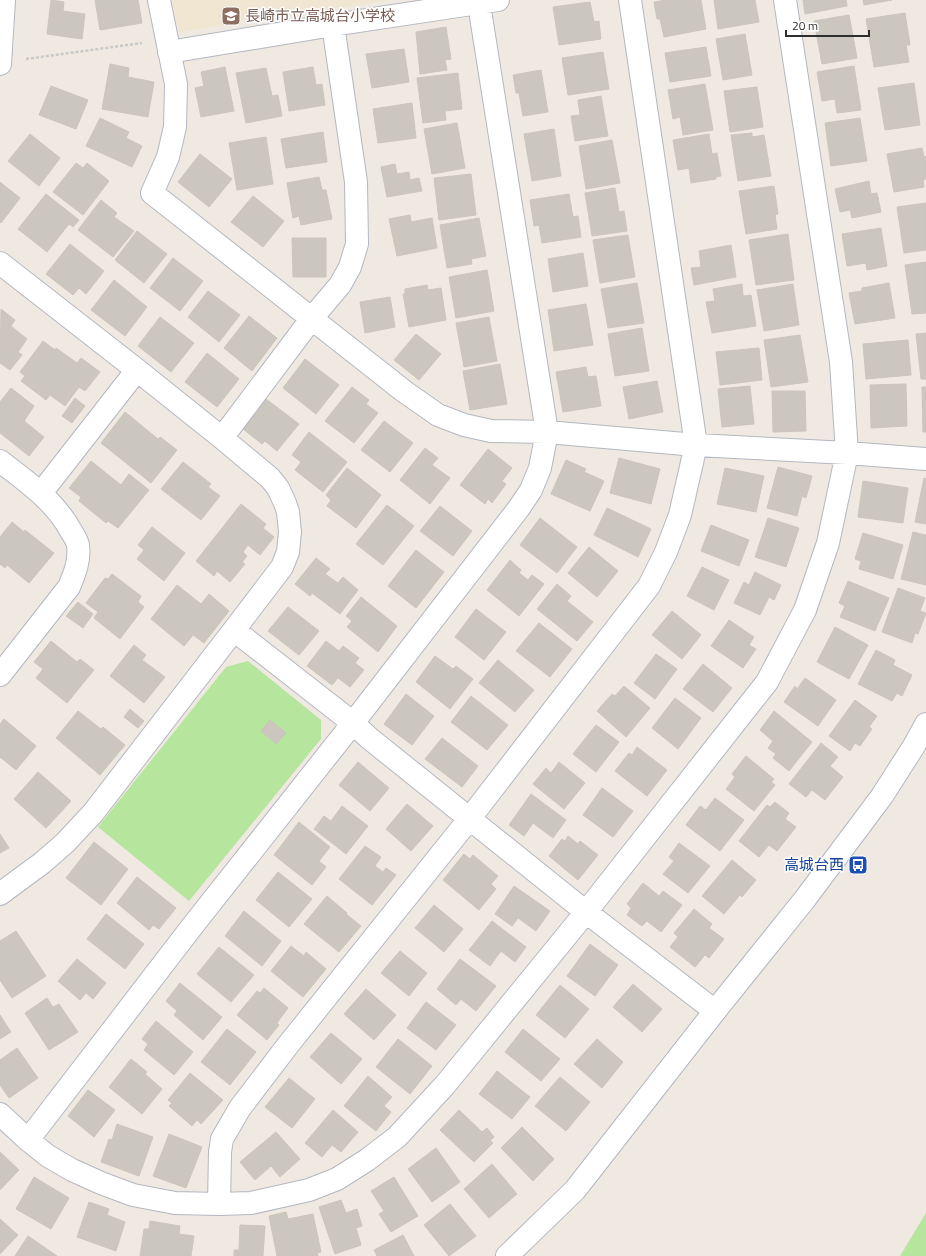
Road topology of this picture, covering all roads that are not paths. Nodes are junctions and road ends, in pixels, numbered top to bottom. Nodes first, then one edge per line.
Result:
1 (4, 0) edge
2 (160, 0) edge
3 (630, 0) edge
4 (785, 0) edge
5 (489, 2) edge
6 (333, 25) junction
7 (168, 46) junction
8 (0, 63) edge
9 (0, 263) edge
10 (312, 318) junction
11 (137, 370) junction
12 (547, 432) junction
13 (222, 438) junction
14 (696, 446) junction
15 (847, 453) junction
16 (926, 459) edge
17 (0, 461) edge
18 (41, 493) junction
19 (234, 630) junction
20 (0, 675) edge
21 (353, 723) junction
22 (926, 724) edge
23 (920, 745) edge
24 (470, 818) junction
25 (0, 894) edge
26 (586, 912) junction
27 (715, 1011) junction
28 (0, 1114) edge
29 (28, 1140) junction
30 (219, 1204) junction
31 (507, 1256) edge

1 - 8 street
2 - 7 street
3 - 14 street
4 - 15 street
5 - 6 street
5 - 12 street
6 - 7 street
6 - 10 street
7 - 10 street
9 - 11 street
10 - 12 street
10 - 13 street
11 - 13 street
11 - 18 street
12 - 14 street
12 - 21 street
13 - 19 street
14 - 15 street
14 - 24 street
15 - 16 street
15 - 26 street
17 - 18 street
18 - 20 street
19 - 21 street
19 - 25 street
21 - 24 street
21 - 29 street
22 - 23 street
23 - 27 street
24 - 26 street
24 - 30 street
26 - 27 street
26 - 30 street
27 - 31 street
28 - 29 street
29 - 30 street

